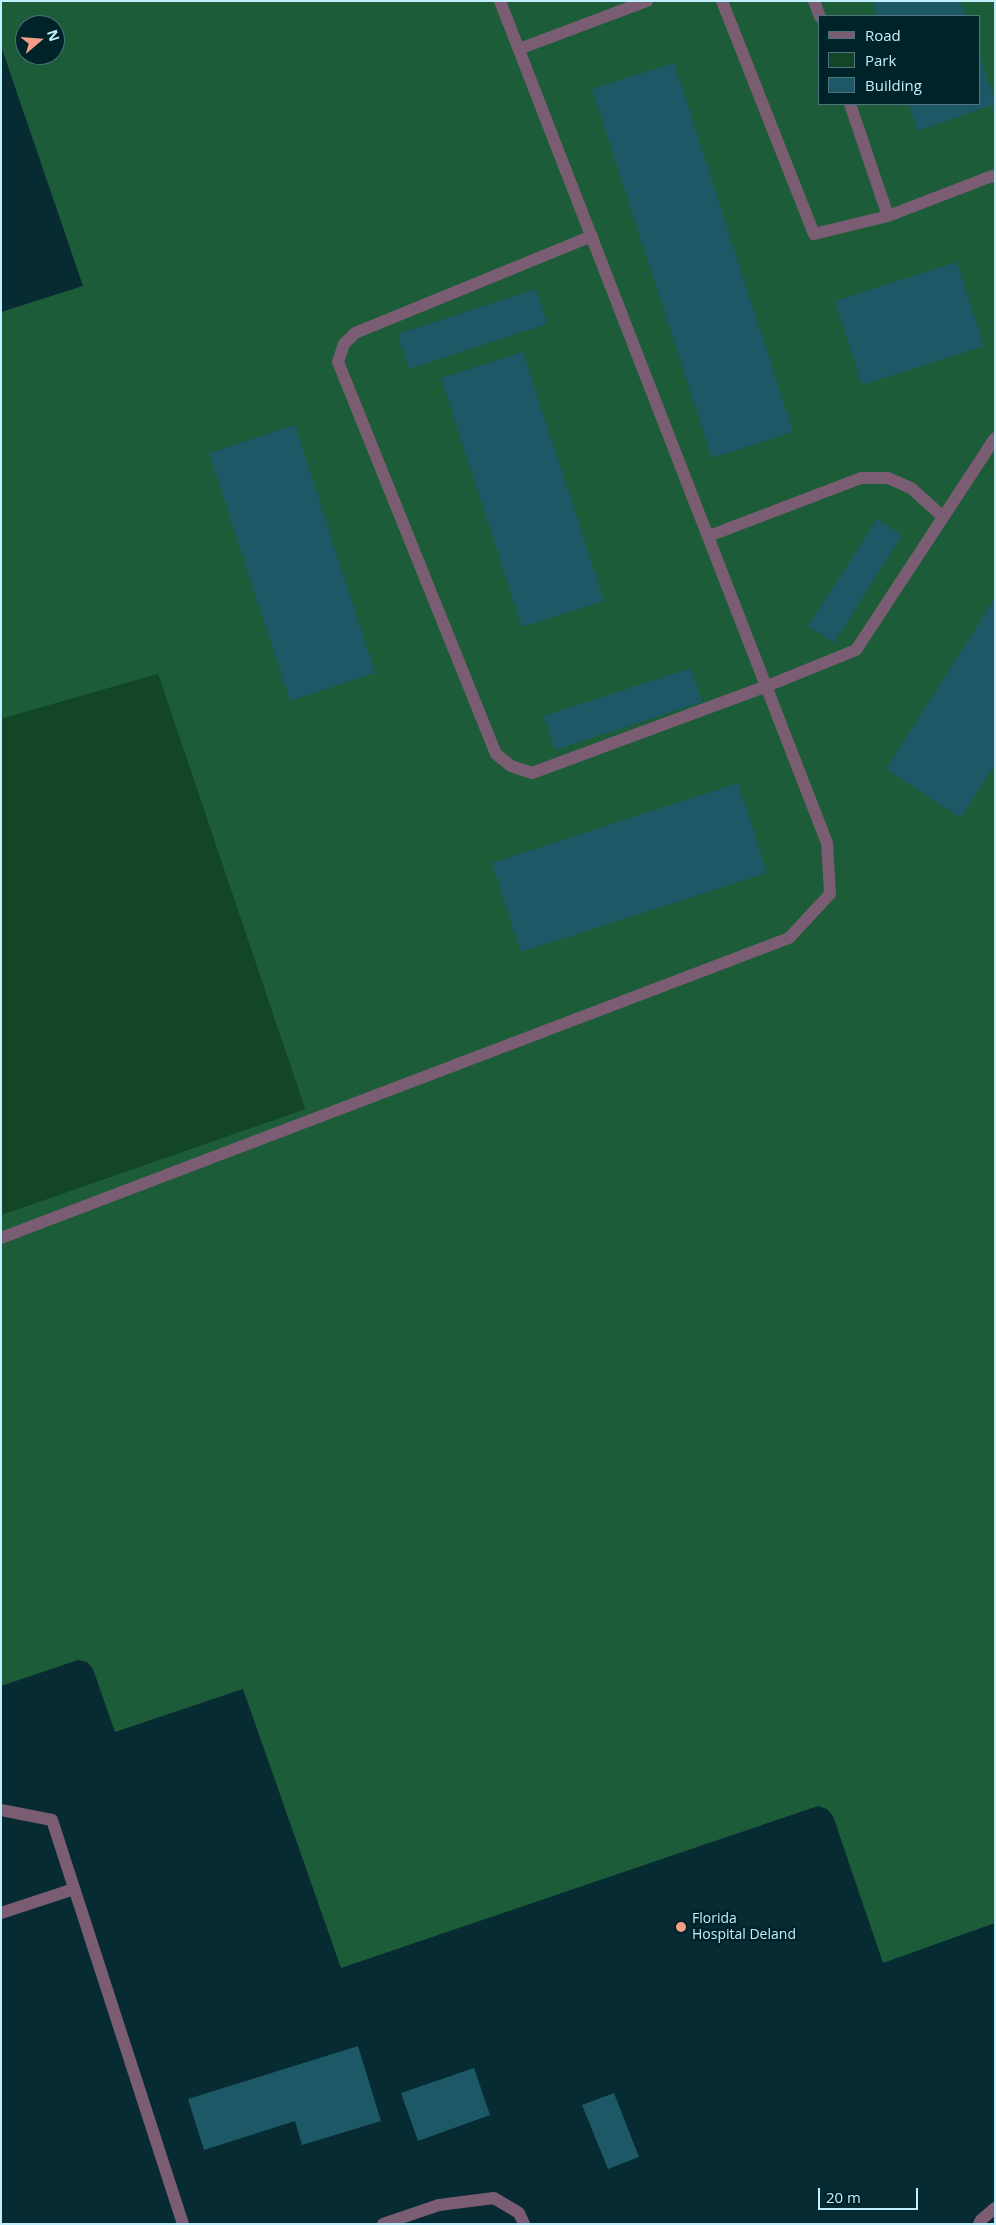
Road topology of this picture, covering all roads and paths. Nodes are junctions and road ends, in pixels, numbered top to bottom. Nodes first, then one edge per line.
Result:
1 (500, 1) edge
2 (647, 1) edge
3 (722, 1) edge
4 (814, 1) edge
5 (819, 15) edge
6 (519, 49) junction
7 (850, 105) edge
8 (995, 177) edge
9 (888, 216) junction
10 (592, 236) junction
11 (995, 438) edge
12 (943, 517) junction
13 (709, 536) junction
14 (767, 686) junction
15 (1, 1238) edge
16 (1, 1810) edge
17 (74, 1889) junction
18 (1, 1913) edge
19 (995, 2208) edge
20 (183, 2224) edge
21 (383, 2224) edge
22 (524, 2224) edge
23 (979, 2224) edge

1 - 6 street
2 - 6 street
3 - 9 street
4 - 5 street
6 - 10 street
7 - 9 street
8 - 9 street
10 - 13 street
10 - 14 street
11 - 12 street
12 - 13 street
12 - 14 street
13 - 14 street
14 - 15 street
16 - 17 street
17 - 18 street
17 - 20 street
19 - 23 street
21 - 22 street

